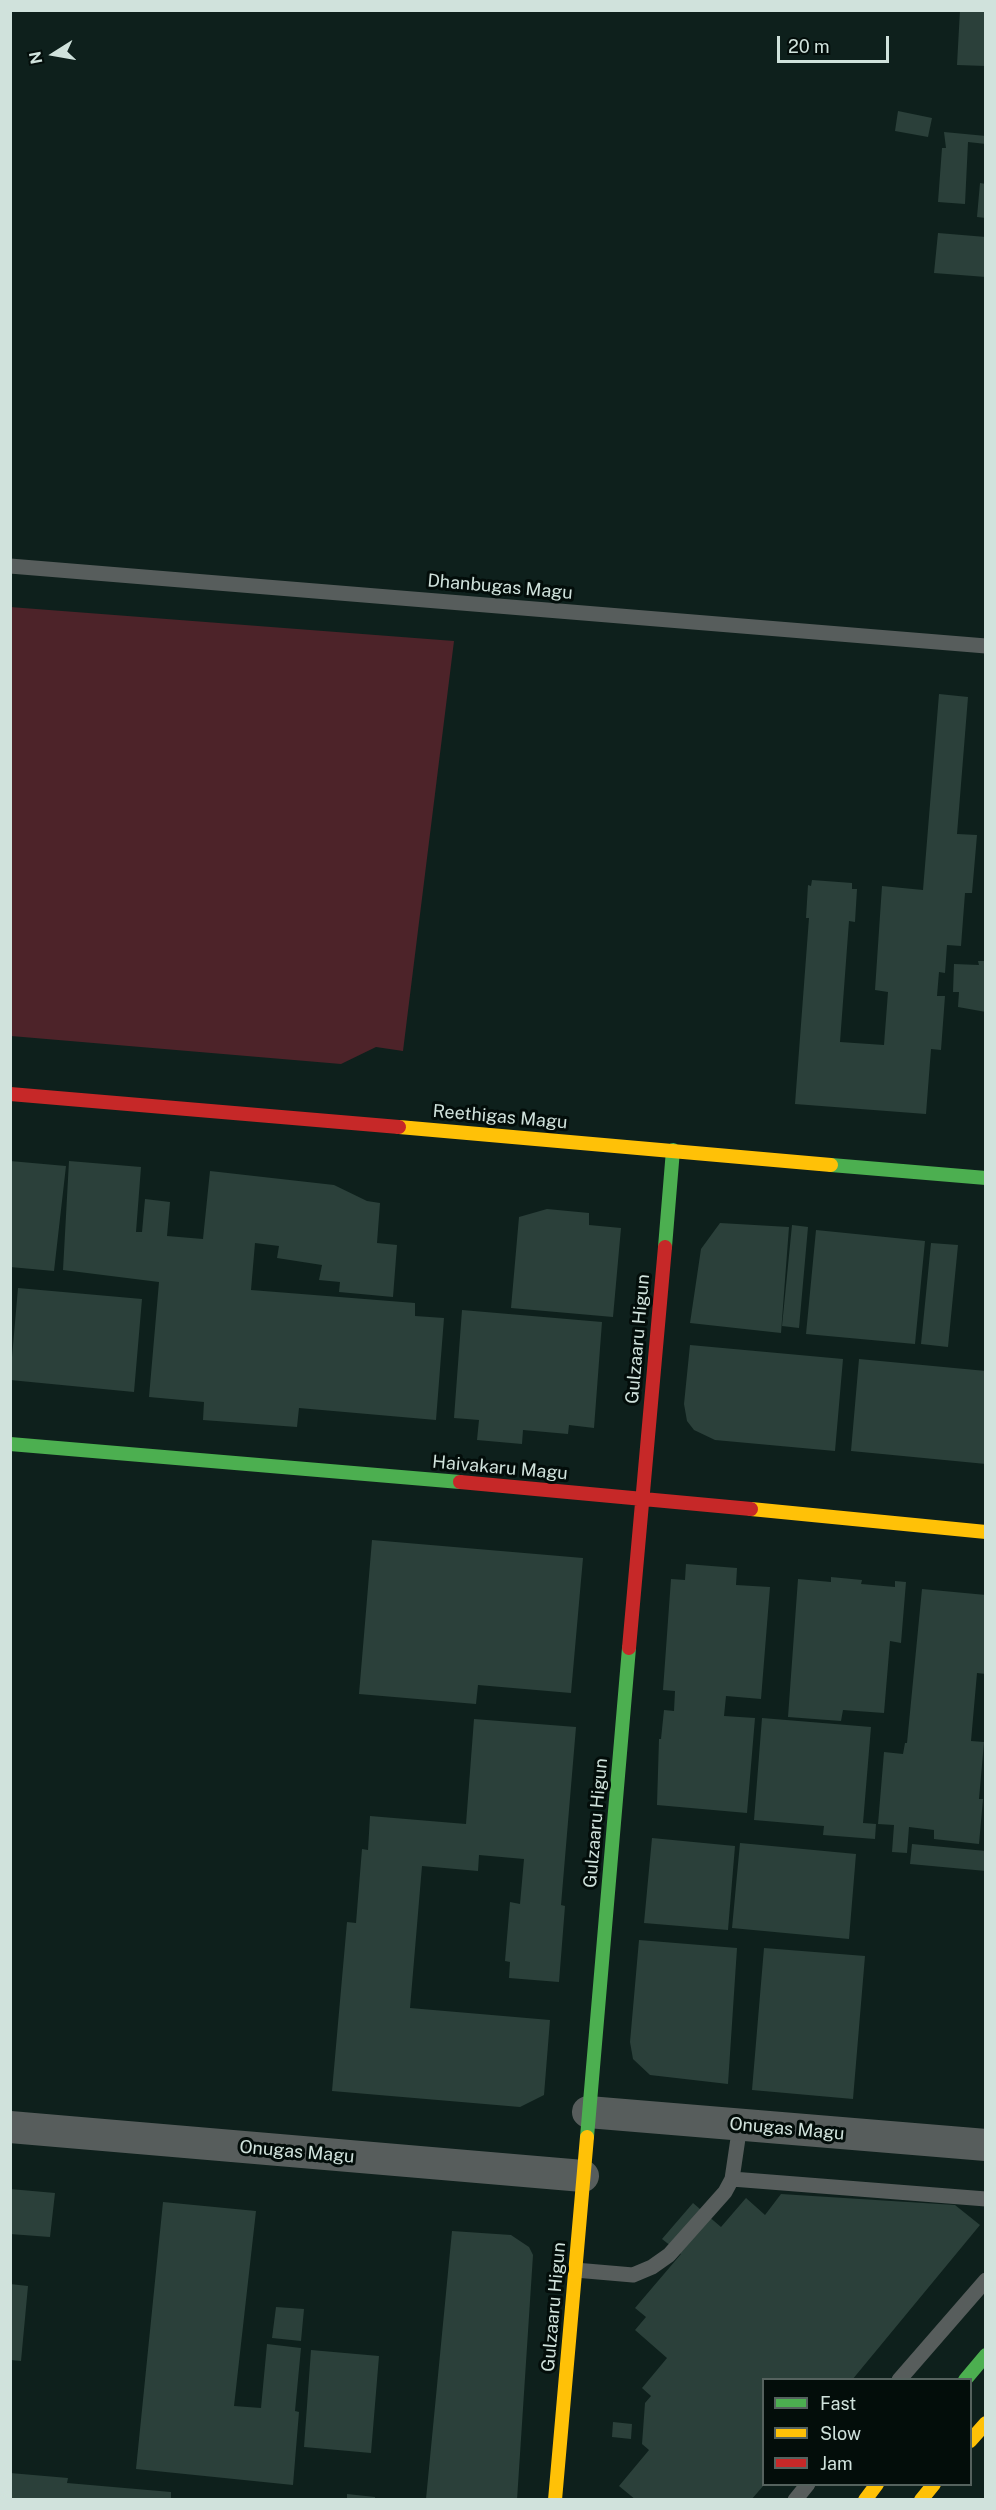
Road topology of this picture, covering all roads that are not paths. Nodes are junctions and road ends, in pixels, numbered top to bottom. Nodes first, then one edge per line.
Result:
1 (10, 566) edge
2 (986, 646) edge
3 (10, 1094) edge
4 (672, 1150) junction
5 (986, 1178) edge
6 (10, 1444) edge
7 (642, 1498) junction
8 (986, 1532) edge
9 (588, 2112) junction
10 (740, 2125) junction
11 (10, 2127) edge
12 (986, 2145) edge
13 (583, 2176) junction
14 (732, 2179) junction
15 (986, 2199) edge
16 (575, 2270) junction
17 (986, 2280) edge
18 (986, 2355) edge
19 (900, 2378) edge
20 (966, 2378) edge
21 (986, 2423) edge
22 (972, 2439) edge
23 (806, 2486) edge
24 (875, 2486) edge
25 (932, 2486) edge
26 (555, 2499) edge
27 (795, 2499) edge
28 (865, 2499) edge
29 (921, 2499) edge

1 - 2 lane, Dhanbugas Magu
3 - 4 street, Reethigas Magu
4 - 5 street, Reethigas Magu
4 - 7 street, Gulzaaru Higun
6 - 7 street, Haivakaru Magu
7 - 8 street, Haivakaru Magu
7 - 9 street, Gulzaaru Higun
9 - 10 street, Onugas Magu
9 - 13 street, Gulzaaru Higun
10 - 12 street, Onugas Magu
10 - 14 lane
11 - 13 street, Onugas Magu
13 - 16 street, Gulzaaru Higun
14 - 15 lane
14 - 16 lane
16 - 26 street, Gulzaaru Higun
17 - 19 lane
18 - 20 street
21 - 22 street
23 - 27 lane
24 - 28 street
25 - 29 street

